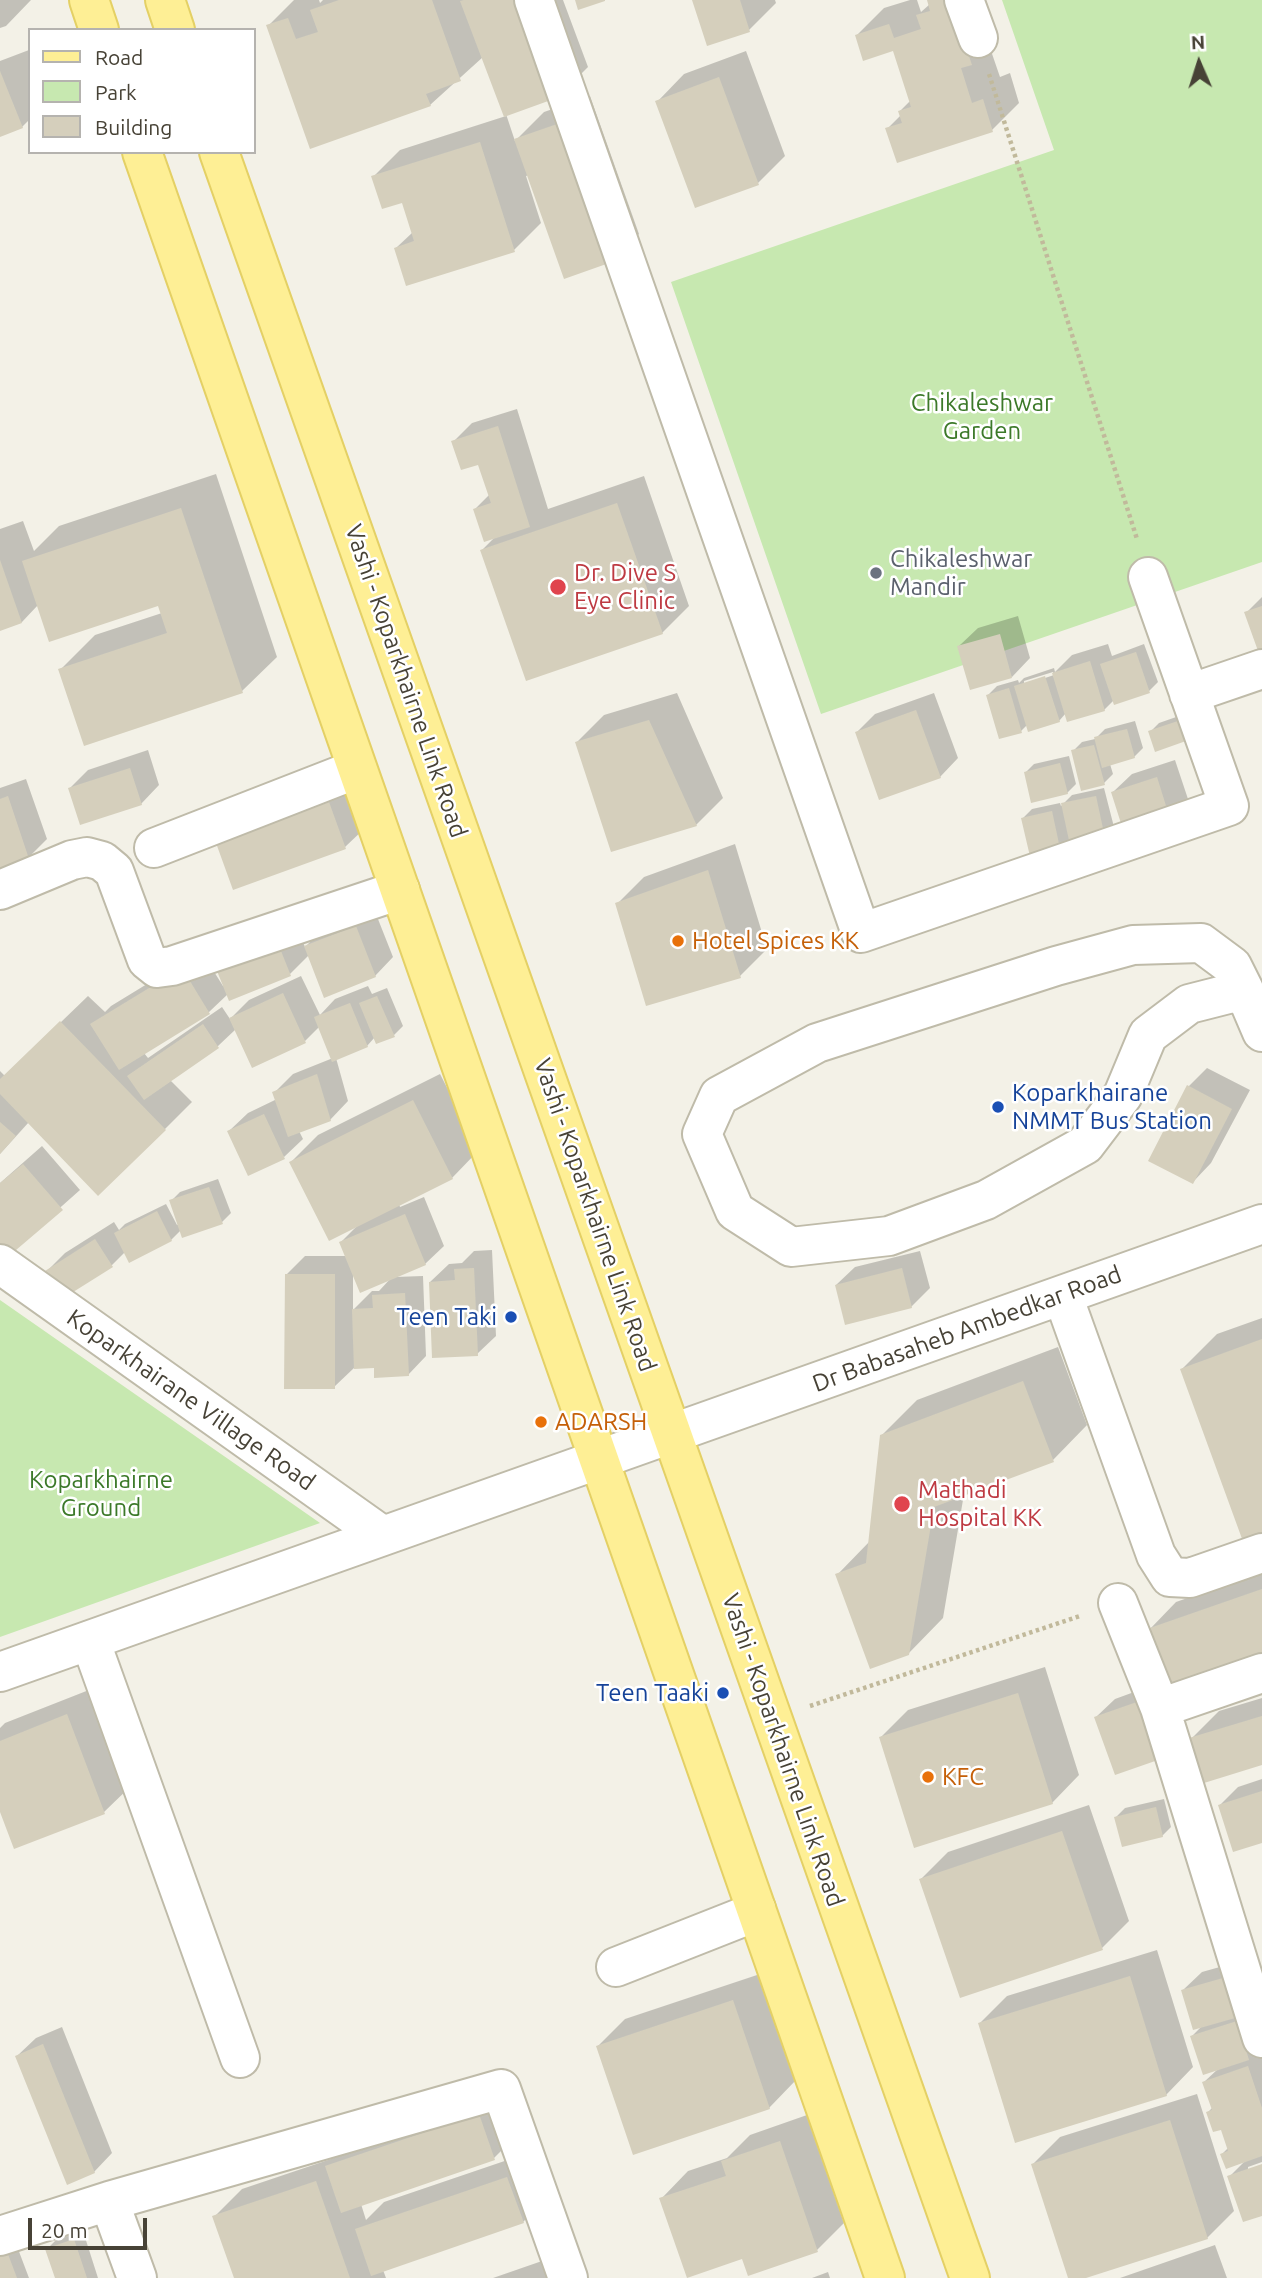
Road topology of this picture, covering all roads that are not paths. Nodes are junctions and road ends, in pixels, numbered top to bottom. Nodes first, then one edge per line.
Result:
1 (89, 0) edge
2 (165, 0) edge
3 (534, 0) edge
4 (964, 0) edge
5 (98, 28) edge
6 (174, 28) edge
7 (978, 38) road end
8 (143, 154) edge
9 (220, 154) edge
10 (1149, 577) road end
11 (1262, 669) edge
12 (1189, 694) junction
13 (358, 769) junction
14 (154, 848) dead end
15 (0, 890) edge
16 (400, 890) junction
17 (1244, 990) junction
18 (1262, 1032) edge
19 (1262, 1224) edge
20 (0, 1264) edge
21 (1063, 1296) junction
22 (672, 1434) junction
23 (599, 1460) junction
24 (383, 1536) junction
25 (1262, 1553) edge
26 (1118, 1603) road end
27 (90, 1640) junction
28 (0, 1672) edge
29 (1262, 1673) edge
30 (1160, 1708) junction
31 (757, 1909) junction
32 (616, 1967) dead end
33 (1262, 2038) edge
34 (240, 2058) dead end
35 (109, 2201) junction
36 (0, 2236) edge
37 (138, 2278) edge
38 (568, 2278) edge
39 (885, 2278) edge
40 (971, 2278) edge

1 - 5 main road
2 - 6 main road
3 - 12 street
4 - 7 street
8 - 13 main road
9 - 22 main road, Vashi - Koparkhairne Link Road
10 - 12 street
11 - 12 street
13 - 14 street
13 - 16 main road
15 - 16 street
16 - 23 main road
17 - 17 street
17 - 18 street
19 - 21 street, Dr Babasaheb Ambedkar Road
20 - 24 street, Koparkhairane Village Road
21 - 22 street, Dr Babasaheb Ambedkar Road
21 - 25 street
22 - 23 street, Dr Babasaheb Ambedkar Road
22 - 40 main road, Vashi - Koparkhairne Link Road
23 - 24 street, Dr Babasaheb Ambedkar Road
23 - 31 main road
24 - 27 street, Dr Babasaheb Ambedkar Road
26 - 30 street
27 - 28 street, Dr Babasaheb Ambedkar Road
27 - 34 street
29 - 30 street
30 - 33 street
31 - 32 street
31 - 39 main road
35 - 36 street
35 - 37 street
35 - 38 street

